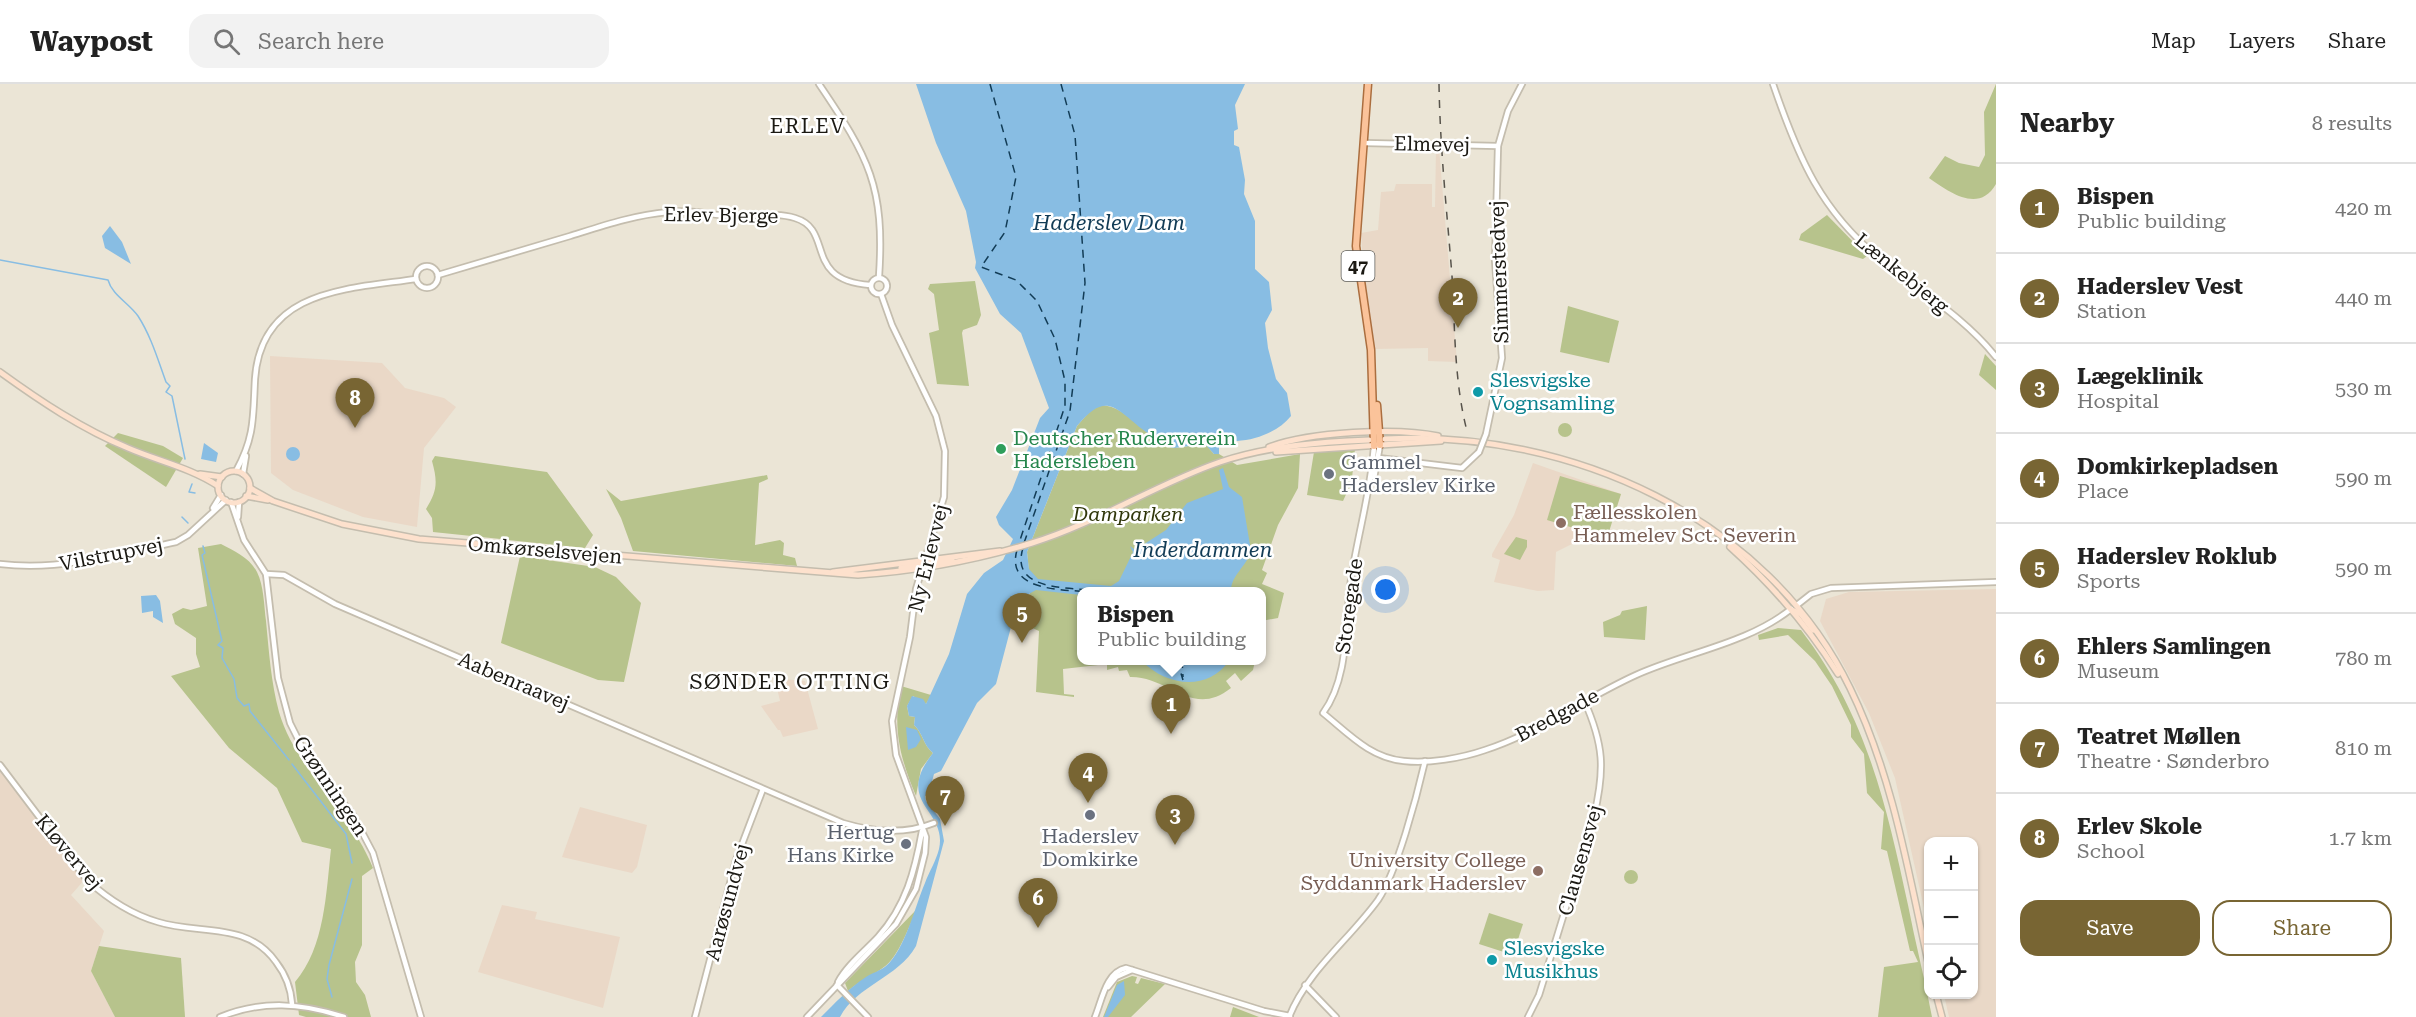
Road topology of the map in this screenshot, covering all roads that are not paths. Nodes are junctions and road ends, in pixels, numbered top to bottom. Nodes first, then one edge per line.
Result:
1 (819, 84) edge
2 (1368, 84) edge
3 (1522, 84) edge
4 (1773, 84) edge
5 (1365, 143) junction
6 (1498, 146) junction
7 (438, 275) junction
8 (879, 278) junction
9 (416, 279) junction
10 (870, 285) junction
11 (881, 294) junction
12 (1996, 357) edge
13 (0, 372) edge
14 (1374, 389) junction
15 (1377, 439) junction
16 (1456, 439) junction
17 (248, 446) junction
18 (1254, 453) junction
19 (1379, 458) junction
20 (236, 471) junction
21 (195, 473) junction
22 (243, 474) junction
23 (1374, 476) junction
24 (222, 477) junction
25 (218, 486) junction
26 (250, 488) junction
27 (221, 495) junction
28 (246, 496) junction
29 (1369, 497) junction
30 (229, 501) junction
31 (273, 501) junction
32 (239, 502) junction
33 (210, 513) junction
34 (238, 523) junction
35 (1704, 525) junction
36 (1004, 551) junction
37 (967, 554) junction
38 (924, 560) junction
39 (0, 564) edge
40 (921, 570) junction
41 (821, 573) junction
42 (1758, 573) junction
43 (266, 574) junction
44 (880, 574) junction
45 (1996, 582) edge
46 (1797, 605) junction
47 (1791, 609) junction
48 (1823, 640) junction
49 (1584, 700) junction
50 (1856, 704) junction
51 (1323, 713) joint
52 (1425, 761) junction
53 (0, 765) edge
54 (763, 789) junction
55 (934, 824) dead end
56 (923, 828) junction
57 (1925, 945) edge
58 (837, 985) junction
59 (1305, 985) junction
60 (1937, 999) edge
61 (292, 1004) junction
62 (1289, 1016) edge
63 (220, 1017) edge
64 (344, 1017) edge
65 (421, 1017) edge
66 (695, 1017) edge
67 (807, 1017) edge
68 (868, 1017) edge
69 (1095, 1017) edge
70 (1336, 1017) edge
71 (1528, 1017) edge
72 (1941, 1017) edge

1 - 8 street
2 - 5 main road, 47
3 - 6 street, Simmerstedvej
4 - 12 street, Lænkebjerg
5 - 6 street, Elmevej
5 - 14 main road, 47
6 - 19 street, Simmerstedvej, bridge
7 - 9 street
7 - 9 street
7 - 10 street, Erlev Bjerge
8 - 10 street
8 - 11 street
9 - 17 street
10 - 11 street
11 - 38 street, Ny Erlevvej
13 - 21 main road
14 - 15 main road, 47
14 - 15 main road, 47
15 - 16 main road
15 - 16 main road
15 - 18 main road
15 - 18 main road
15 - 19 street, Storegade
15 - 23 street
15 - 29 street, Storegade
16 - 35 main road
17 - 20 street
17 - 22 street
18 - 36 main road, Omkørselsvejen
19 - 23 street, Storegade
20 - 22 main road
20 - 24 main road
21 - 24 main road
21 - 25 main road
22 - 26 main road
23 - 29 street, Storegade
24 - 25 main road
25 - 27 main road
26 - 28 main road
26 - 31 main road, Omkørselsvejen
27 - 30 main road
27 - 33 street, Vilstrupvej
28 - 31 main road, Omkørselsvejen
28 - 32 main road
29 - 51 street, Storegade
30 - 32 main road
30 - 33 street, Vilstrupvej
30 - 34 street, Grønningen
31 - 41 main road, Omkørselsvejen
32 - 34 street, Grønningen
33 - 39 street, Vilstrupvej
34 - 43 street, Grønningen
35 - 42 main road
35 - 46 main road
36 - 37 main road, Omkørselsvejen
36 - 40 main road, Omkørselsvejen
37 - 38 main road, Omkørselsvejen
37 - 40 main road
38 - 40 street, Ny Erlevvej
38 - 41 main road, Omkørselsvejen
38 - 44 main road
40 - 44 main road, Omkørselsvejen
40 - 56 street, Ny Erlevvej
41 - 44 main road, Omkørselsvejen
42 - 46 main road
42 - 47 main road
43 - 54 street, Aabenraavej
43 - 65 street, Grønningen
45 - 46 street
46 - 47 main road
46 - 48 main road
47 - 48 main road
47 - 49 street, Bredgade
47 - 50 main road
48 - 50 main road
49 - 52 street, Bredgade
49 - 71 street, Clausensvej
50 - 57 main road
51 - 52 street, Bredgade
52 - 59 street
53 - 61 street, Kløvervej
54 - 56 street, Aabenraavej
54 - 66 street, Aarøsundvej
55 - 56 street, Aabenraavej
56 - 58 street, Ny Erlevvej
58 - 67 street, Ny Erlevvej
58 - 68 street
59 - 62 street
59 - 70 street
60 - 72 main road
61 - 63 street
61 - 64 street
62 - 69 street

